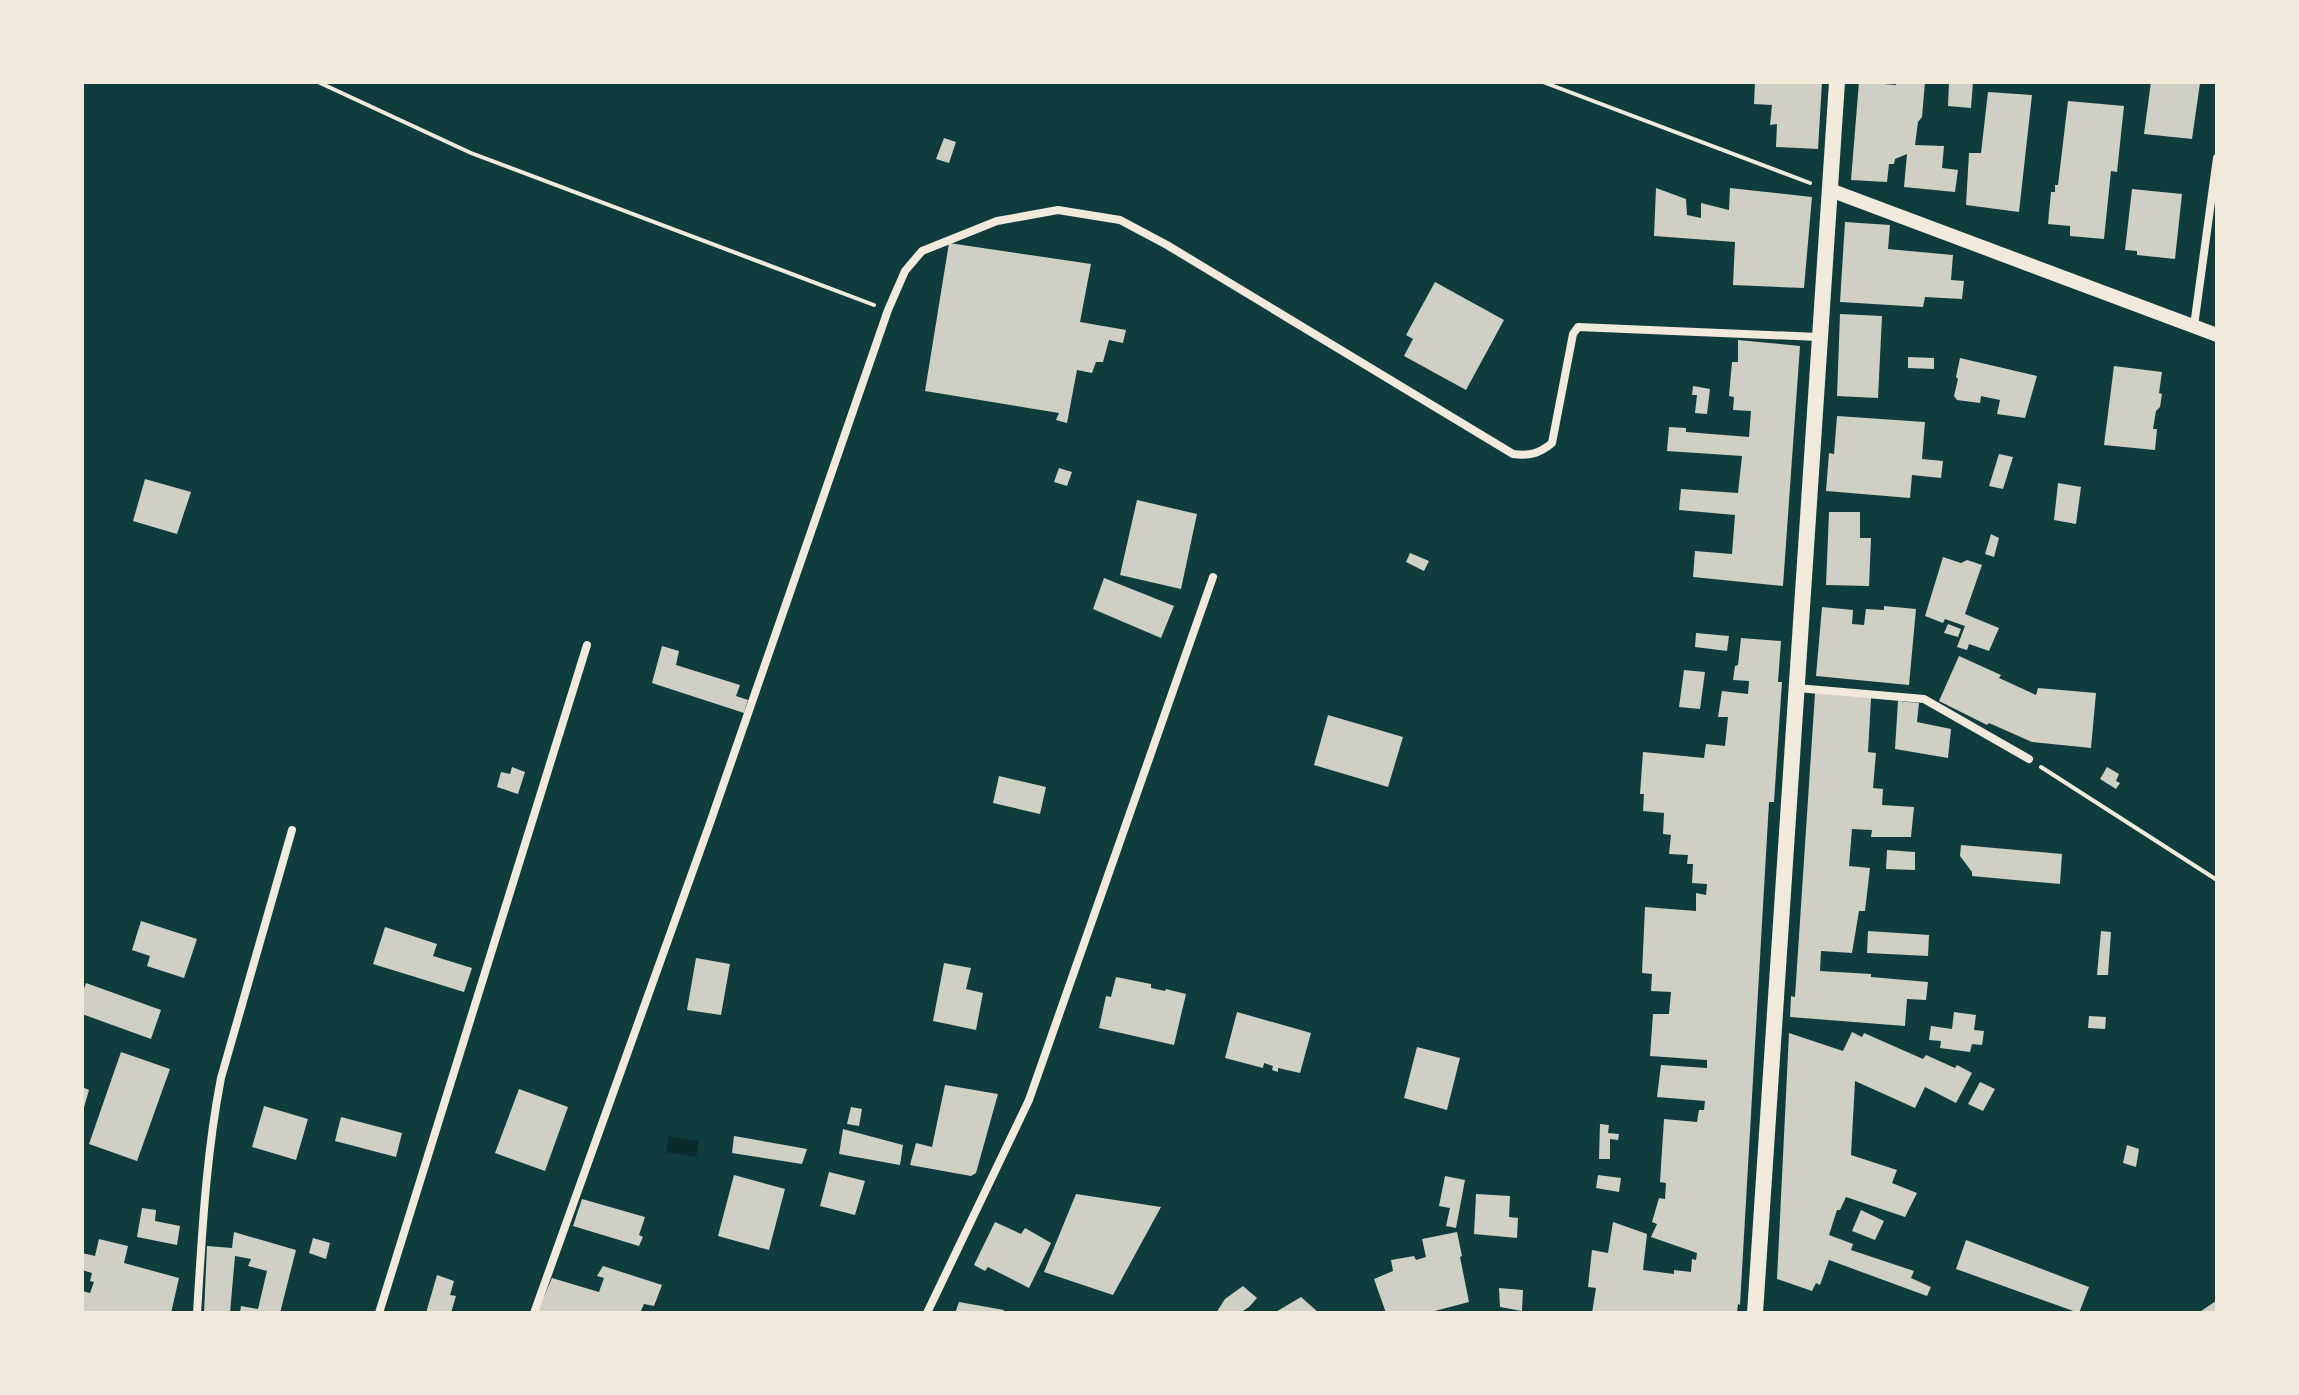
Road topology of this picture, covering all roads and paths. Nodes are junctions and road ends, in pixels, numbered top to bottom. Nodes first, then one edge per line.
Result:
1 (318, 82) edge
2 (1543, 82) edge
3 (1837, 82) edge
4 (2217, 158) edge
5 (1830, 190) junction
6 (888, 310) junction
7 (2194, 326) junction
8 (2217, 335) edge
9 (1820, 337) junction
10 (1213, 577) dead end
11 (587, 645) dead end
12 (1797, 688) junction
13 (2029, 759) joint
14 (292, 830) dead end
15 (2217, 880) edge
16 (197, 1313) edge
17 (379, 1313) edge
18 (534, 1313) edge
19 (927, 1313) edge
20 (1755, 1313) edge

1 - 6 path
2 - 5 path
3 - 5 main road
4 - 7 street
5 - 7 street
5 - 9 main road
6 - 9 street
6 - 18 street
7 - 8 street
9 - 12 main road
10 - 19 street
11 - 17 street
12 - 13 street
12 - 20 main road
13 - 15 path
14 - 16 street

